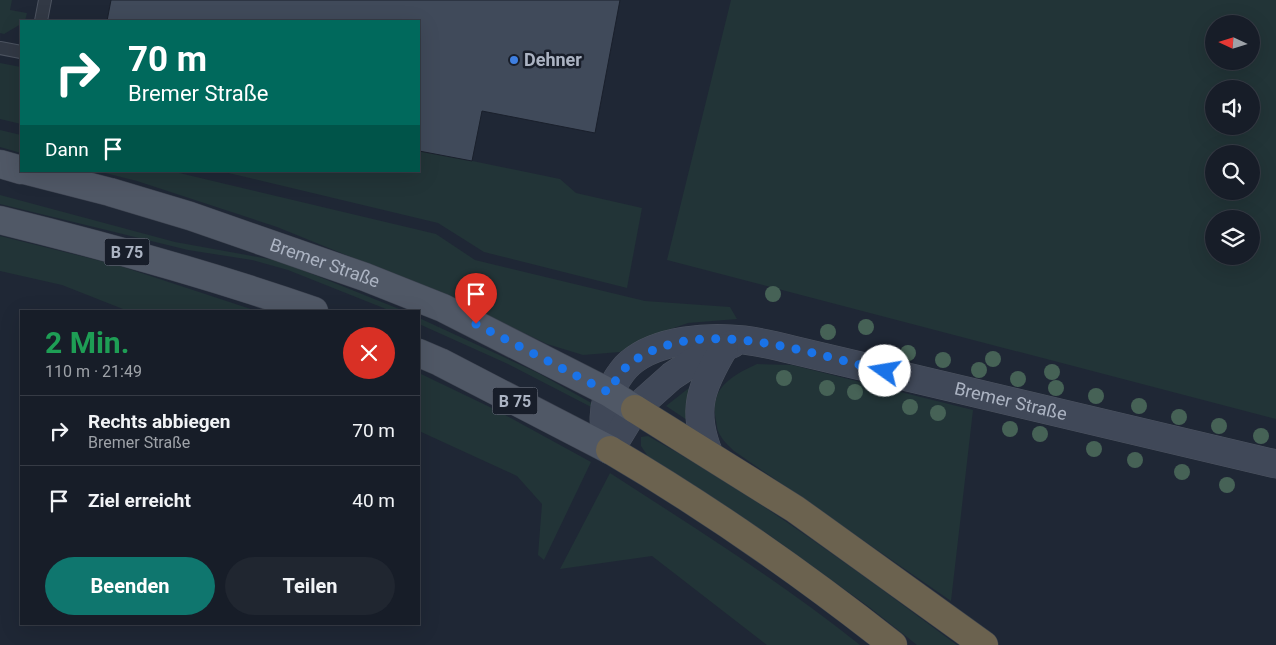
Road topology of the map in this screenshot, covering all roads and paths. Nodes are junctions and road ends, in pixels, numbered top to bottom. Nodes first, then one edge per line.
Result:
1 (45, 0) edge
2 (41, 20) edge
3 (0, 48) edge
4 (20, 52) edge
5 (0, 164) edge
6 (20, 170) edge
7 (32, 172) edge
8 (0, 220) edge
9 (311, 310) edge
10 (734, 344) junction
11 (420, 353) edge
12 (608, 392) junction
13 (635, 409) junction
14 (610, 450) junction
15 (709, 454) junction
16 (1276, 464) edge
17 (893, 645) edge
18 (984, 645) edge

1 - 2 lane
3 - 4 lane
5 - 6 main road
7 - 12 main road, Bremer Straße
8 - 9 main road, B 75
10 - 12 main road, Bremer Straße
10 - 13 main road
10 - 15 main road
10 - 16 main road, Bremer Straße
11 - 14 main road, B 75
12 - 13 main road, Bremer Straße
12 - 14 main road, Bremer Straße
13 - 14 main road
13 - 15 highway
14 - 17 highway
15 - 18 highway

